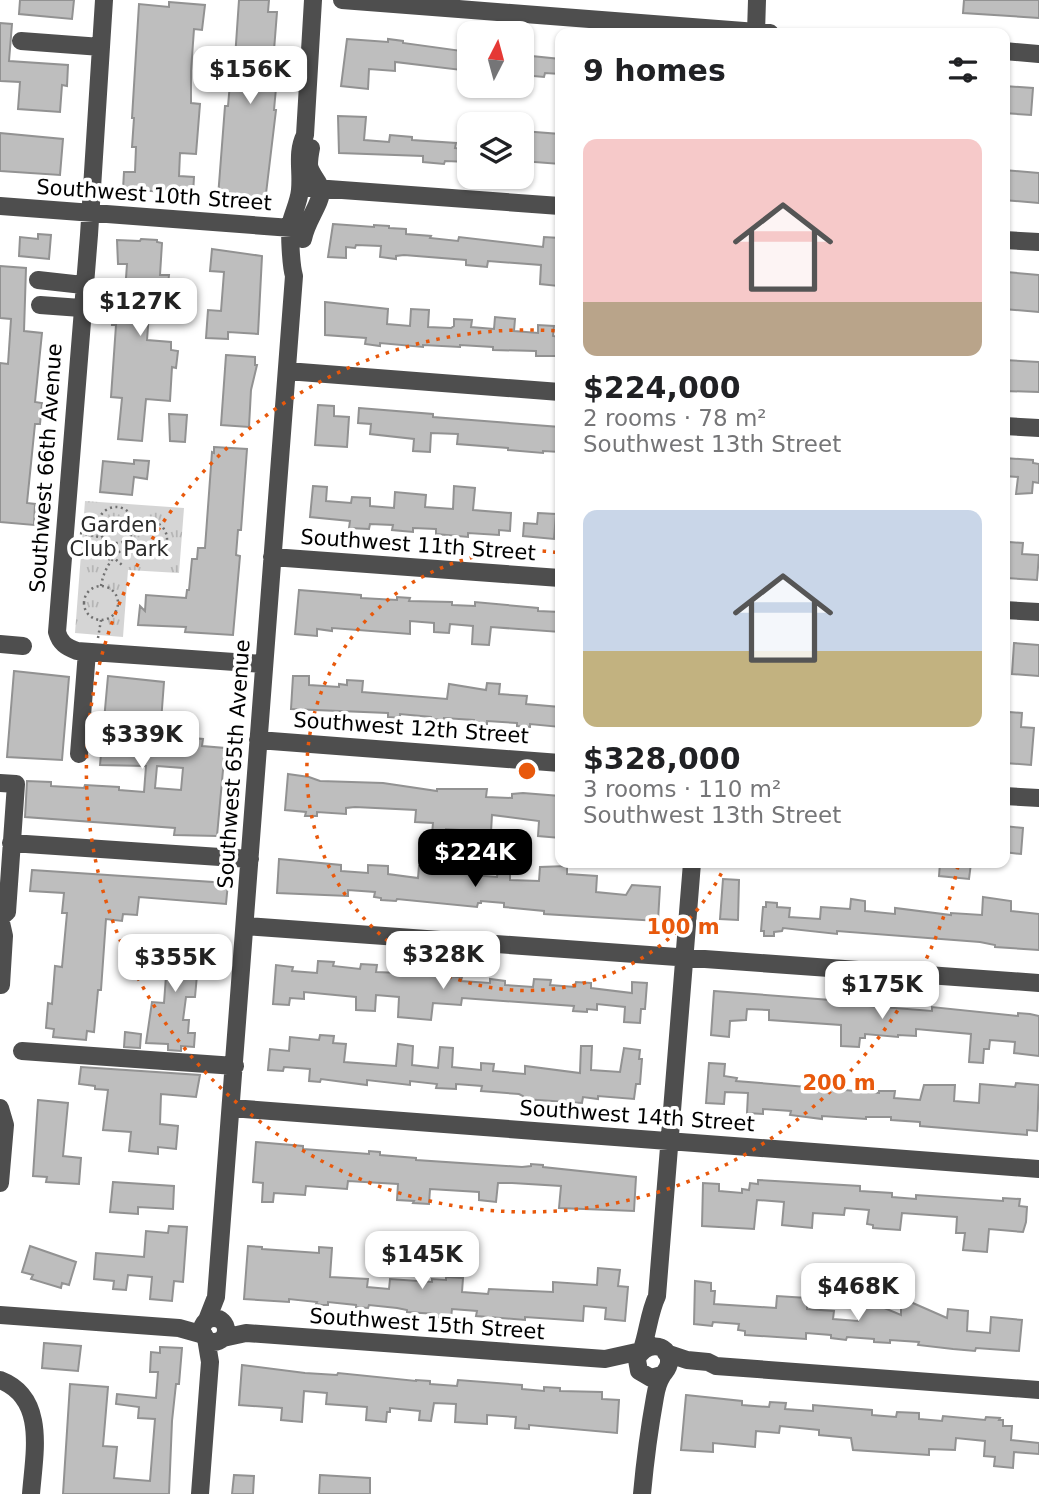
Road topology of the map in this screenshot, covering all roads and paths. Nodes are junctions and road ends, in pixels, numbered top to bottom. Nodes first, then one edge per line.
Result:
1 (104, 0) edge
2 (313, 0) edge
3 (342, 0) edge
4 (757, 0) edge
5 (693, 28) edge
6 (756, 28) edge
7 (21, 41) dead end
8 (101, 47) junction
9 (1010, 52) edge
10 (1039, 54) edge
11 (305, 135) junction
12 (300, 187) junction
13 (321, 189) junction
14 (0, 206) edge
15 (555, 206) edge
16 (89, 212) junction
17 (297, 228) junction
18 (1010, 240) edge
19 (1039, 242) edge
20 (38, 280) dead end
21 (83, 285) junction
22 (40, 305) dead end
23 (81, 308) junction
24 (287, 371) junction
25 (555, 392) edge
26 (1010, 426) edge
27 (1039, 428) edge
28 (132, 531) junction
29 (80, 533) dead end
30 (104, 538) junction
31 (132, 544) junction
32 (103, 557) dead end
33 (272, 557) junction
34 (112, 559) junction
35 (122, 565) dead end
36 (555, 578) edge
37 (101, 586) junction
38 (1010, 610) edge
39 (1039, 612) edge
40 (101, 620) junction
41 (0, 644) edge
42 (93, 645) junction
43 (23, 646) dead end
44 (264, 664) junction
45 (258, 740) junction
46 (79, 754) dead end
47 (555, 763) edge
48 (0, 783) edge
49 (1010, 796) edge
50 (1039, 798) edge
51 (11, 843) junction
52 (250, 859) junction
53 (692, 868) edge
54 (0, 918) edge
55 (245, 926) junction
56 (684, 957) junction
57 (1039, 983) edge
58 (1, 985) edge
59 (22, 1051) dead end
60 (234, 1066) junction
61 (0, 1108) edge
62 (232, 1108) junction
63 (670, 1141) junction
64 (1039, 1169) edge
65 (0, 1183) edge
66 (657, 1296) junction
67 (0, 1315) edge
68 (214, 1330) junction
69 (642, 1350) junction
70 (605, 1359) junction
71 (665, 1362) junction
72 (641, 1373) junction
73 (0, 1380) edge
74 (1039, 1391) edge
75 (647, 1435) junction
76 (31, 1494) edge
77 (200, 1494) edge
78 (642, 1494) edge

1 - 8 street, Southwest 66th Avenue
2 - 11 street, Southwest 65th Avenue
3 - 5 street
4 - 6 street
7 - 8 street
8 - 16 street, Southwest 66th Avenue
9 - 10 street
11 - 12 street, Southwest 65th Avenue
11 - 13 street, Southwest 65th Avenue
12 - 13 street, Southwest 10th Street
12 - 17 street, Southwest 65th Avenue
13 - 15 street, Southwest 10th Street
13 - 17 street, Southwest 65th Avenue
14 - 16 street, Southwest 10th Street
16 - 17 street, Southwest 10th Street
16 - 21 street, Southwest 66th Avenue
17 - 24 street, Southwest 65th Avenue
18 - 19 street
20 - 21 street
21 - 23 street, Southwest 66th Avenue
22 - 23 street
23 - 42 street, Southwest 66th Avenue
24 - 25 street
24 - 33 street, Southwest 65th Avenue
26 - 27 street
28 - 30 path
28 - 30 path
28 - 31 path
28 - 31 path
29 - 30 path
30 - 34 path
31 - 34 path
32 - 34 path
33 - 36 street, Southwest 11th Street
33 - 44 street, Southwest 65th Avenue
34 - 35 path
34 - 37 path
37 - 40 path
37 - 40 path
38 - 39 street
40 - 42 path
41 - 43 street
42 - 44 street
42 - 46 street
44 - 45 street, Southwest 65th Avenue
45 - 47 street, Southwest 12th Street
45 - 52 street, Southwest 65th Avenue
48 - 51 street
49 - 50 street
51 - 52 street
51 - 54 street
52 - 55 street, Southwest 65th Avenue
53 - 56 street
54 - 58 street
55 - 56 street
55 - 60 street, Southwest 65th Avenue
56 - 57 street
56 - 63 street
59 - 60 street
60 - 62 street, Southwest 65th Avenue
61 - 65 street
62 - 63 street, Southwest 14th Street
62 - 68 street, Southwest 65th Avenue
63 - 64 street, Southwest 14th Street
63 - 66 street
66 - 69 street
66 - 71 street
67 - 68 street, Southwest 15th Street
68 - 70 street, Southwest 15th Street
68 - 77 street, Southwest 65th Avenue
69 - 70 street, Southwest 15th Street
69 - 71 street
69 - 72 street
70 - 72 street, Southwest 15th Street
71 - 72 street
71 - 74 street
71 - 75 street
72 - 75 street
73 - 76 street
75 - 78 street

